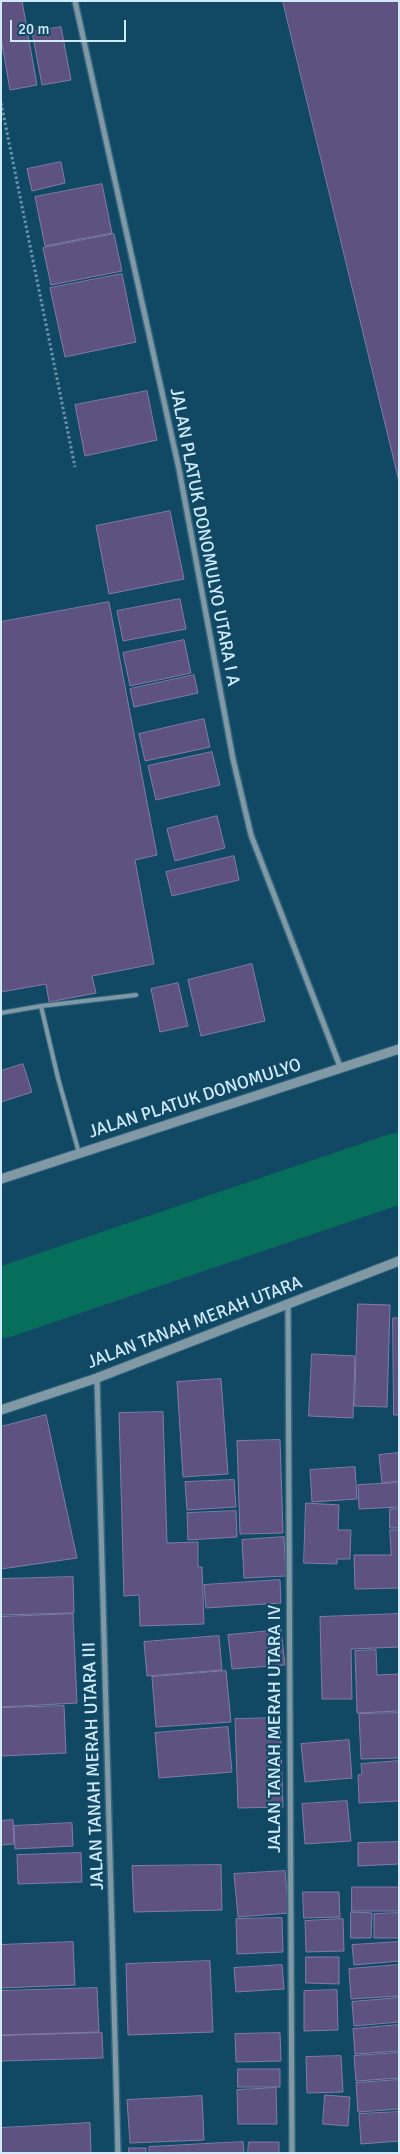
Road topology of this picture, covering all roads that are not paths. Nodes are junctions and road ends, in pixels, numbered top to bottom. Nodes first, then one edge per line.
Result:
1 (75, 1) edge
2 (136, 995) dead end
3 (41, 1006) junction
4 (1, 1013) edge
5 (399, 1049) edge
6 (340, 1068) junction
7 (79, 1153) junction
8 (1, 1179) edge
9 (399, 1261) edge
10 (288, 1304) junction
11 (97, 1378) junction
12 (1, 1410) edge
13 (118, 2153) edge
14 (292, 2153) edge

1 - 6 street, JALAN PLATUK DONOMULYO UTARA I A
2 - 3 lane
3 - 4 lane
3 - 7 lane
5 - 6 street, JALAN PLATUK DONOMULYO
6 - 7 street, JALAN PLATUK DONOMULYO
7 - 8 street, JALAN PLATUK DONOMULYO
9 - 10 street, JALAN TANAH MERAH UTARA
10 - 11 street, JALAN TANAH MERAH UTARA
10 - 14 street, JALAN TANAH MERAH UTARA IV
11 - 12 street, JALAN TANAH MERAH UTARA
11 - 13 street, JALAN TANAH MERAH UTARA III

